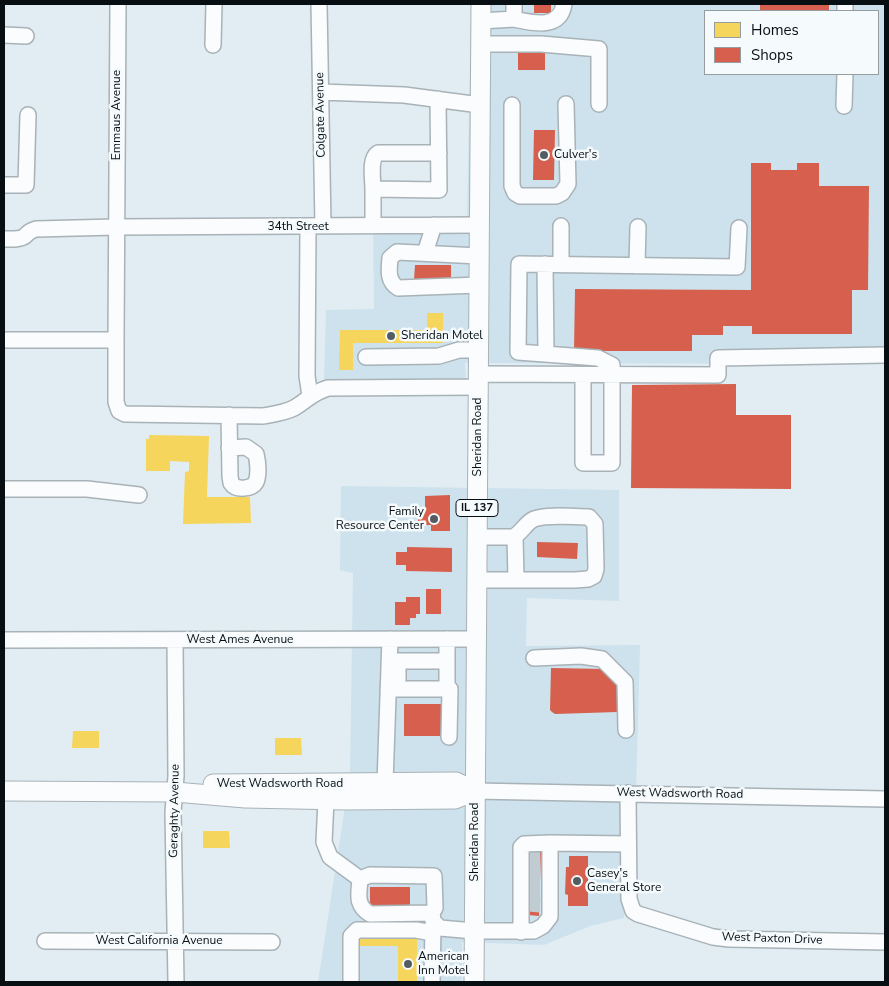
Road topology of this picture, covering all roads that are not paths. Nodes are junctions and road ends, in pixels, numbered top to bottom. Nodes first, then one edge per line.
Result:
1 (118, 4) edge
2 (214, 4) edge
3 (320, 4) edge
4 (514, 4) edge
5 (564, 4) edge
6 (481, 12) edge
7 (514, 19) junction
8 (4, 35) edge
9 (26, 36) dead end
10 (480, 44) junction
11 (213, 45) dead end
12 (844, 75) edge
13 (321, 92) junction
14 (438, 99) junction
15 (566, 104) dead end
16 (599, 104) dead end
17 (480, 105) junction
18 (512, 105) dead end
19 (844, 106) dead end
20 (28, 114) dead end
21 (439, 153) junction
22 (4, 185) edge
23 (372, 189) junction
24 (479, 225) junction
25 (315, 226) junction
26 (373, 226) junction
27 (434, 226) junction
28 (561, 226) dead end
29 (116, 227) junction
30 (638, 227) dead end
31 (739, 228) dead end
32 (4, 239) edge
33 (425, 252) junction
34 (479, 256) junction
35 (545, 264) junction
36 (561, 265) junction
37 (638, 266) junction
38 (479, 285) junction
39 (4, 340) edge
40 (116, 340) junction
41 (478, 350) junction
42 (546, 354) junction
43 (885, 355) edge
44 (366, 357) dead end
45 (584, 375) junction
46 (612, 375) junction
47 (478, 381) junction
48 (310, 396) junction
49 (228, 414) junction
50 (229, 448) dead end
51 (4, 489) edge
52 (139, 495) dead end
53 (515, 536) junction
54 (477, 537) junction
55 (516, 579) junction
56 (476, 580) junction
57 (390, 639) junction
58 (447, 639) junction
59 (476, 639) junction
60 (4, 640) edge
61 (175, 640) junction
62 (534, 658) dead end
63 (447, 661) junction
64 (393, 689) junction
65 (449, 689) junction
66 (476, 690) junction
67 (626, 730) dead end
68 (449, 737) dead end
69 (385, 783) junction
70 (4, 791) edge
71 (475, 791) junction
72 (175, 792) junction
73 (628, 793) junction
74 (885, 799) edge
75 (326, 800) junction
76 (628, 844) junction
77 (360, 879) junction
78 (536, 879) junction
79 (433, 922) junction
80 (474, 931) junction
81 (521, 932) junction
82 (45, 941) dead end
83 (175, 941) junction
84 (272, 942) dead end
85 (885, 942) edge
86 (176, 982) edge
87 (351, 982) edge
88 (432, 982) edge
89 (474, 982) edge

1 - 29 street, Emmaus Avenue
2 - 11 street
3 - 13 street, Colgate Avenue
4 - 7 street
5 - 7 street
6 - 7 street
6 - 10 main road, Sheridan Road / IL 137
8 - 9 street
10 - 16 street
10 - 17 main road, Sheridan Road / IL 137
12 - 19 street
13 - 14 street
13 - 25 street, Colgate Avenue
14 - 17 street
14 - 21 street
15 - 18 street
17 - 24 main road, Sheridan Road / IL 137
20 - 22 street
21 - 23 street
21 - 23 street
23 - 26 street
24 - 27 street, 34th Street
24 - 34 main road, Sheridan Road / IL 137
25 - 26 street, 34th Street
25 - 29 street, 34th Street
25 - 48 street, Colgate Avenue
26 - 27 street, 34th Street
27 - 33 street
28 - 36 street
29 - 32 street, 34th Street
29 - 40 street, Emmaus Avenue
30 - 37 street
31 - 37 street
33 - 34 street
33 - 38 street
34 - 38 main road, Sheridan Road / IL 137
35 - 36 street
35 - 42 street
35 - 42 street
36 - 37 street
38 - 41 main road, Sheridan Road / IL 137
39 - 40 street
40 - 49 street, Emmaus Avenue
41 - 44 street
41 - 47 main road, Sheridan Road / IL 137
42 - 46 street
43 - 46 street
45 - 46 street
45 - 46 street
45 - 47 street
47 - 48 street
47 - 54 main road, Sheridan Road / IL 137
48 - 49 street
49 - 50 street
51 - 52 street
53 - 54 street
53 - 55 street
53 - 55 street
54 - 56 main road, Sheridan Road / IL 137
55 - 56 street
56 - 59 main road, Sheridan Road / IL 137
57 - 58 street, West Ames Avenue
57 - 61 street, West Ames Avenue
57 - 64 street
58 - 59 street, West Ames Avenue
58 - 63 street
59 - 66 main road, Sheridan Road / IL 137
60 - 61 street, West Ames Avenue
61 - 72 street, Geraghty Avenue
62 - 67 street
63 - 64 street
63 - 65 street
64 - 65 street
64 - 69 street
65 - 66 street
65 - 68 street
66 - 71 main road, Sheridan Road / IL 137
69 - 71 main road, West Wadsworth Road
69 - 72 main road, West Wadsworth Road
70 - 72 main road, West Wadsworth Road
71 - 73 street, West Wadsworth Road
71 - 75 main road, West Wadsworth Road
71 - 80 main road, Sheridan Road / IL 137
72 - 75 main road, West Wadsworth Road
72 - 83 street, Geraghty Avenue
73 - 74 street, West Wadsworth Road
73 - 76 street, West Paxton Drive
75 - 77 street
76 - 78 street
76 - 85 street, West Paxton Drive
77 - 79 street
77 - 79 street
78 - 81 street
78 - 81 street
79 - 80 street
79 - 87 street
79 - 88 street
80 - 81 street
80 - 89 main road, IL 137
82 - 83 street, West California Avenue
83 - 84 street, West California Avenue
83 - 86 street, Geraghty Avenue

